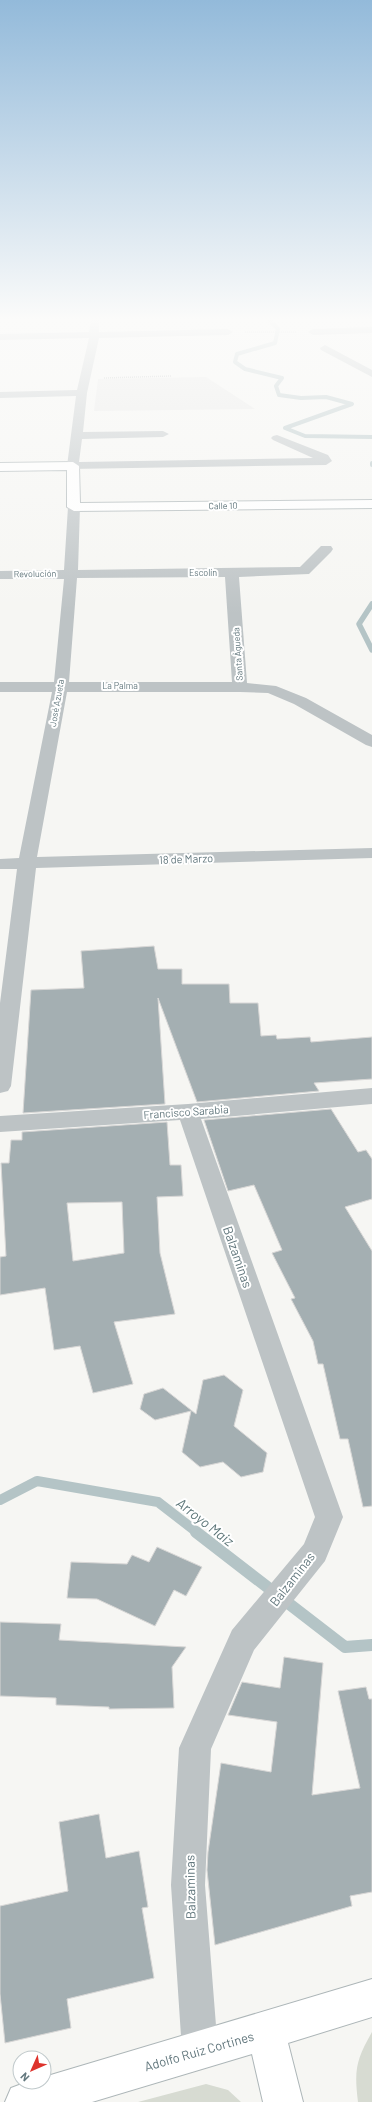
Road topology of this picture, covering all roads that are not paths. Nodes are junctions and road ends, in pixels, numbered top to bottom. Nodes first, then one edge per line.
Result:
1 (78, 418) edge
2 (163, 434) dead end
3 (76, 436) junction
4 (277, 438) dead end
5 (73, 466) junction
6 (0, 467) edge
7 (372, 504) edge
8 (74, 508) junction
9 (326, 549) dead end
10 (232, 573) junction
11 (71, 574) junction
12 (0, 575) edge
13 (61, 685) junction
14 (0, 686) edge
15 (240, 687) junction
16 (372, 742) edge
17 (372, 853) edge
18 (0, 864) edge
19 (27, 864) junction
20 (0, 1086) edge
21 (372, 1096) edge
22 (188, 1112) junction
23 (0, 1124) edge
24 (372, 1998) edge
25 (266, 2031) junction
26 (200, 2051) junction
27 (45, 2099) edge
28 (283, 2102) edge

1 - 3 street, José Azueta
2 - 3 street
3 - 5 street, José Azueta
4 - 5 street
5 - 6 main road
5 - 8 main road, José Azueta
7 - 8 main road, Calle 10
8 - 11 street, José Azueta
9 - 10 street, Escolín
10 - 11 street, Escolín
10 - 15 street, Santa Águeda
11 - 12 street, Revolución
11 - 13 street, José Azueta
13 - 14 street, La Palma
13 - 15 street, La Palma
13 - 19 street, José Azueta
15 - 16 street, Santa Águeda
17 - 19 street, 18 de Marzo
18 - 19 street, 18 de Marzo
19 - 20 street, José Azueta
21 - 22 street, Francisco Sarabia
22 - 23 street, Francisco Sarabia
22 - 26 street, Balzaminas
24 - 25 main road, Adolfo Ruiz Cortines
25 - 26 main road, Adolfo Ruiz Cortines
25 - 28 main road
26 - 27 main road, Adolfo Ruiz Cortines

